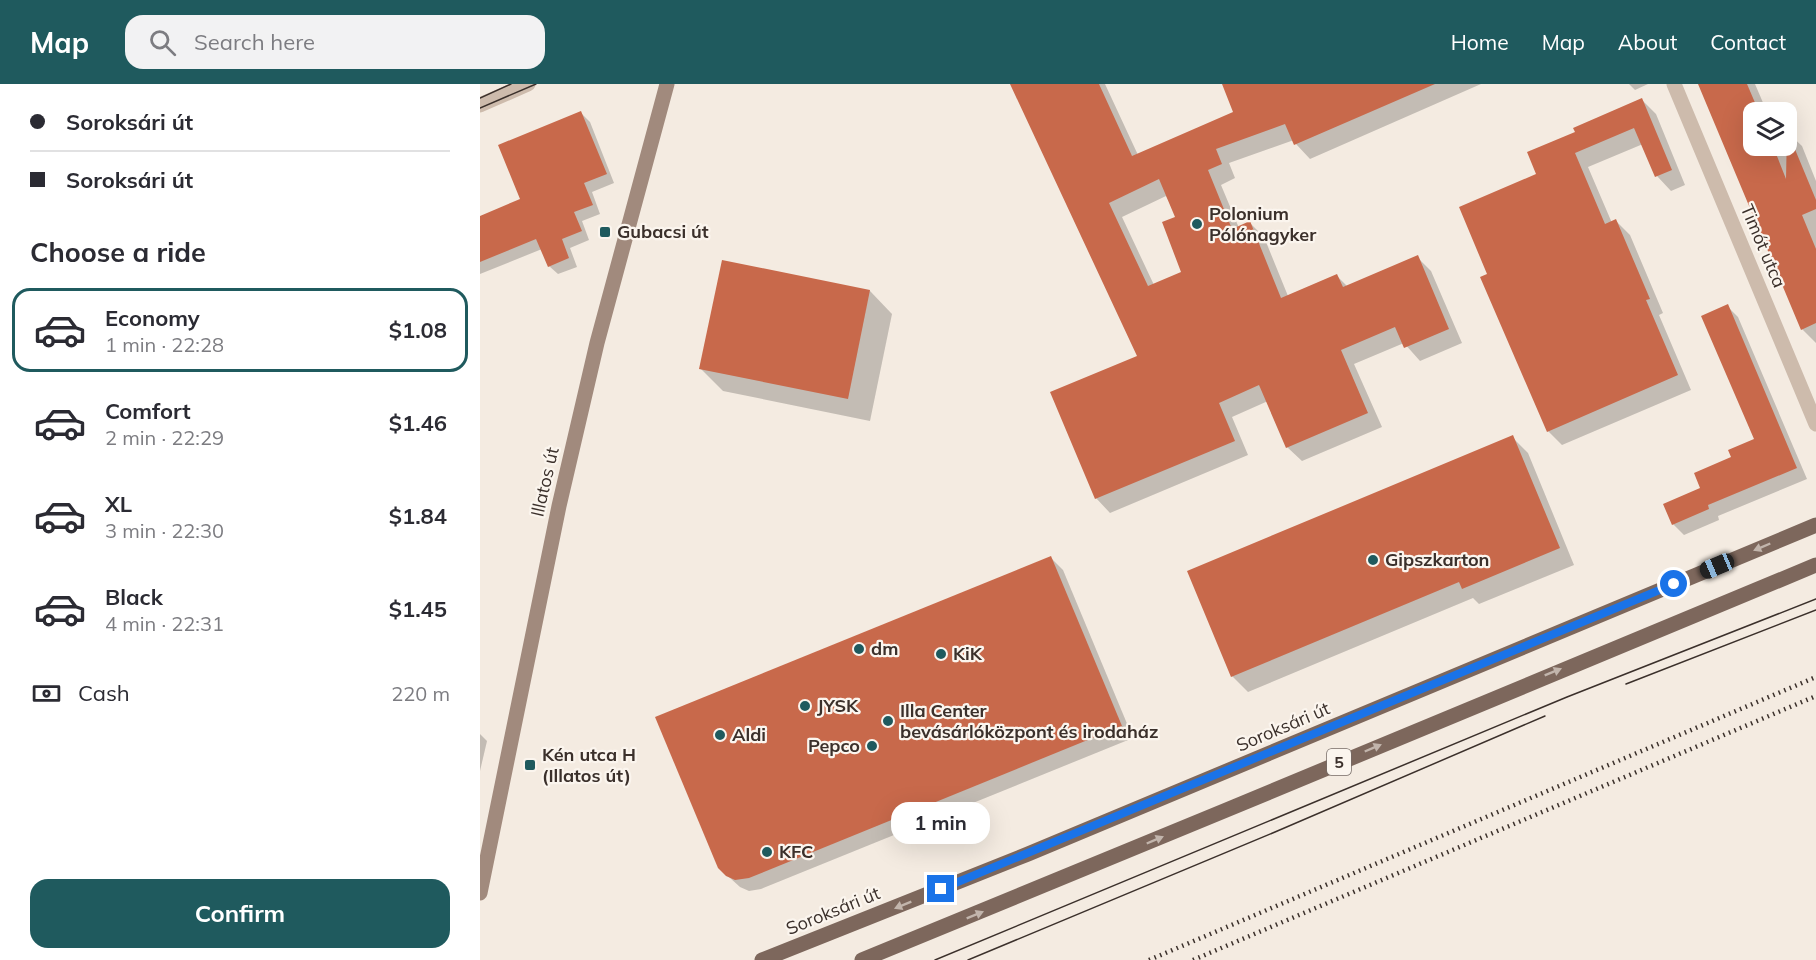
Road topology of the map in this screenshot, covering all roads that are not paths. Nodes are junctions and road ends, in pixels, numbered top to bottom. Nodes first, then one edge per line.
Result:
1 (528, 84) edge
2 (667, 84) edge
3 (1674, 84) edge
4 (480, 105) edge
5 (1816, 424) edge
6 (1816, 525) edge
7 (1816, 565) edge
8 (480, 893) edge
9 (762, 960) edge
10 (862, 960) edge

1 - 4 street
2 - 8 street, Illatos út
3 - 5 street, Timót utca
6 -> 9 main road, Soroksári út / 5
10 -> 7 main road, 5

